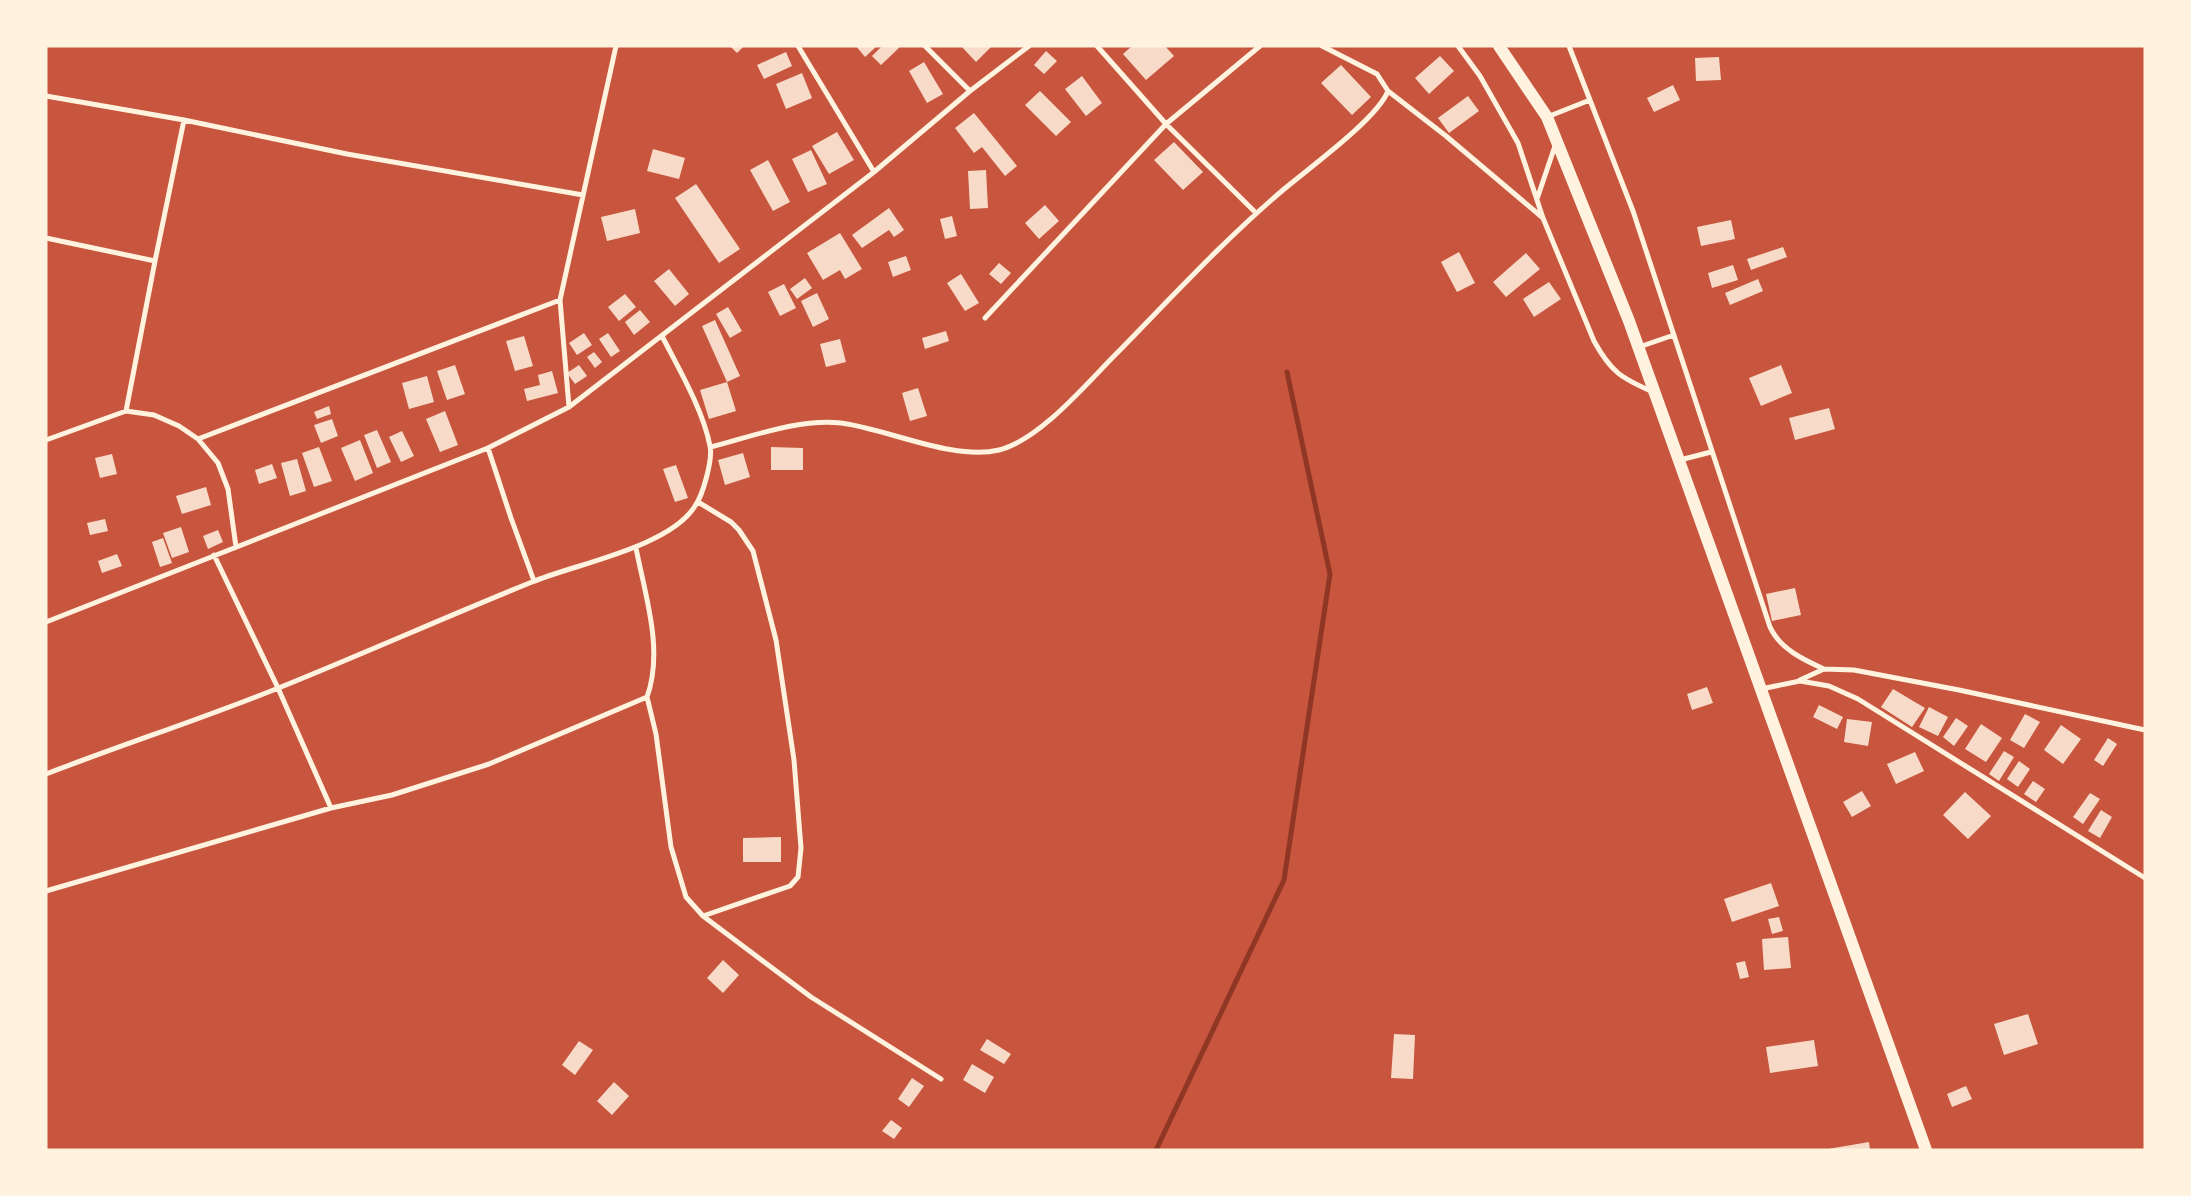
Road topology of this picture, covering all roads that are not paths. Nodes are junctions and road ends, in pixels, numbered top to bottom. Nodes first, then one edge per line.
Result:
1 (616, 46) edge
2 (798, 46) edge
3 (925, 46) edge
4 (1028, 46) edge
5 (1097, 46) edge
6 (1260, 46) edge
7 (1322, 46) edge
8 (1458, 46) edge
9 (1498, 46) edge
10 (1569, 46) edge
11 (970, 91) junction
12 (1388, 91) junction
13 (46, 96) edge
14 (1590, 100) junction
15 (1547, 117) junction
16 (184, 120) junction
17 (1166, 124) junction
18 (1556, 142) junction
19 (874, 172) junction
20 (583, 195) junction
21 (1537, 200) junction
22 (1256, 213) junction
23 (1543, 218) junction
24 (46, 238) edge
25 (155, 260) junction
26 (560, 300) junction
27 (985, 318) dead end
28 (1674, 335) junction
29 (662, 336) junction
30 (1638, 348) junction
31 (1655, 393) junction
32 (569, 407) junction
33 (126, 411) junction
34 (198, 439) junction
35 (46, 440) edge
36 (711, 447) junction
37 (488, 448) junction
38 (1711, 452) junction
39 (1679, 460) junction
40 (698, 502) junction
41 (236, 547) junction
42 (636, 548) junction
43 (214, 555) junction
44 (534, 581) junction
45 (46, 622) edge
46 (1824, 669) junction
47 (1800, 681) junction
48 (278, 688) junction
49 (1761, 689) junction
50 (647, 697) junction
51 (2145, 730) edge
52 (46, 774) edge
53 (331, 808) junction
54 (2145, 878) edge
55 (46, 891) edge
56 (703, 916) junction
57 (941, 1079) dead end
58 (1926, 1150) edge

1 - 20 street
2 - 19 street
3 - 11 street
4 - 11 street
5 - 17 street
6 - 17 street
7 - 12 street
8 - 21 street
9 - 15 main road
10 - 14 street
11 - 19 street
12 - 22 street
12 - 23 street
13 - 16 street
14 - 15 street
14 - 28 street
15 - 18 main road
16 - 20 street
16 - 25 street
17 - 22 street
17 - 27 street
18 - 21 street
18 - 30 main road
19 - 29 street
20 - 26 street
21 - 23 street
22 - 36 street
23 - 31 street
24 - 25 street
25 - 33 street
26 - 32 street
26 - 34 street
28 - 30 street
28 - 38 street
29 - 32 street
29 - 36 street
30 - 31 main road
31 - 39 main road
32 - 37 street
33 - 34 street
33 - 35 street
34 - 41 street
36 - 40 street
37 - 41 street
37 - 44 street
38 - 39 street
38 - 46 street
39 - 49 main road
40 - 42 street
40 - 56 street
41 - 43 street
42 - 44 street
42 - 50 street
43 - 45 street
43 - 48 street
44 - 48 street
46 - 47 street
46 - 51 street
47 - 49 street
47 - 54 street
48 - 52 street
48 - 53 street
49 - 58 main road
50 - 53 street
50 - 56 street
53 - 55 street
56 - 57 street

